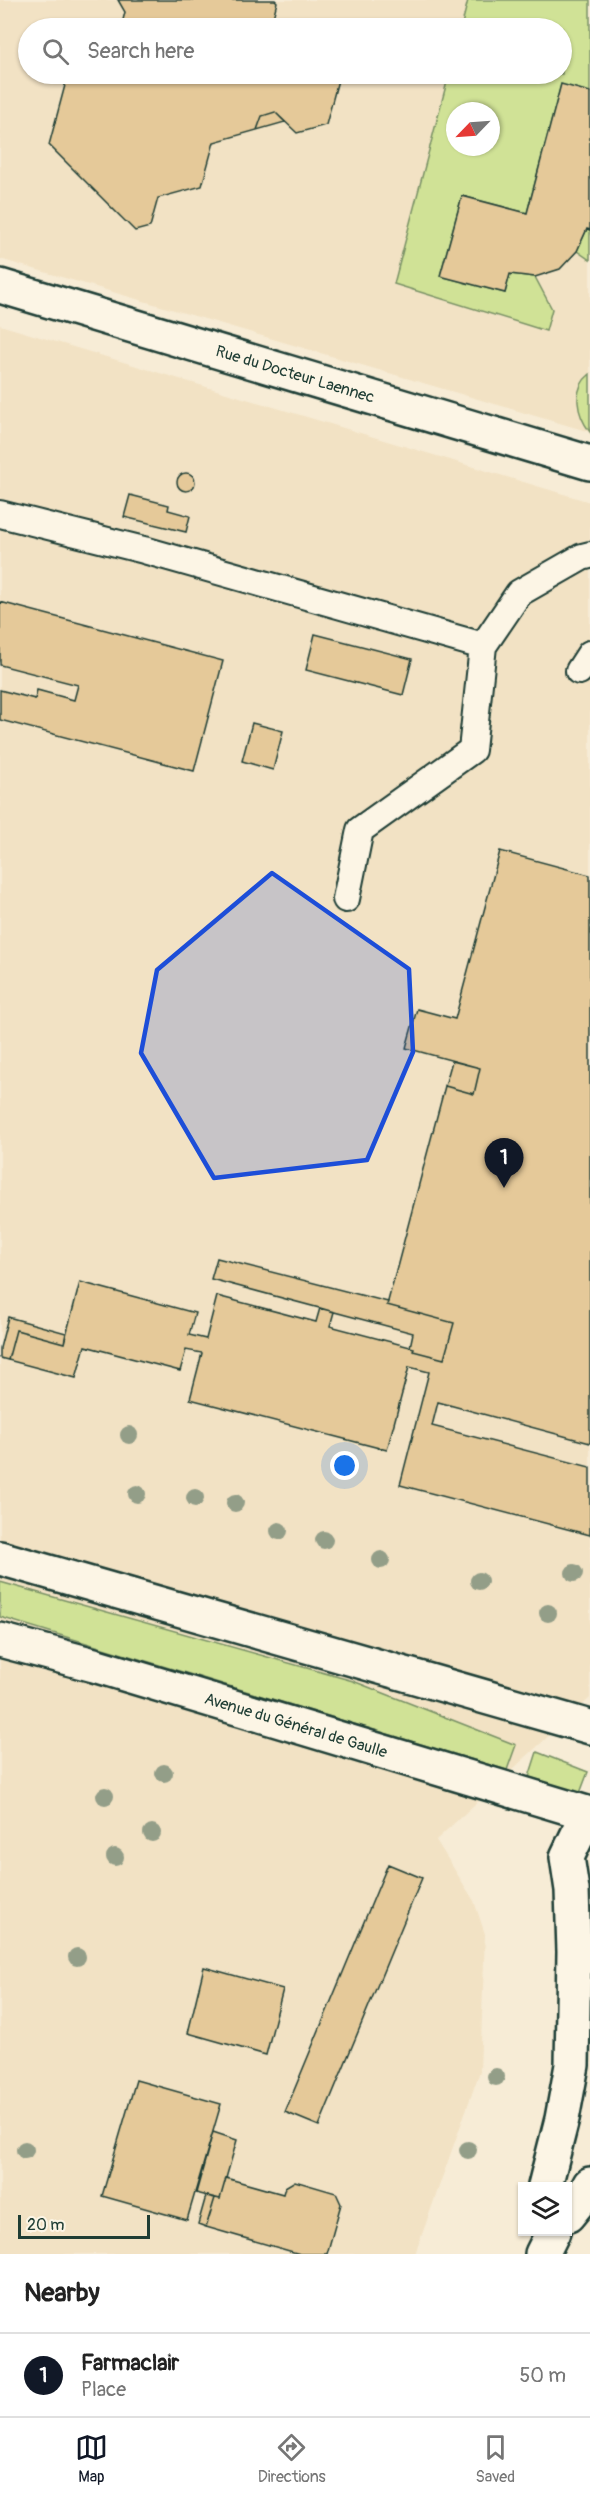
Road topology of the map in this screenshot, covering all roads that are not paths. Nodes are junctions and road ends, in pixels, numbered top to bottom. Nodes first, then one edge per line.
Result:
1 (0, 286) edge
2 (590, 463) edge
3 (0, 514) edge
4 (590, 555) edge
5 (483, 646) junction
6 (346, 898) dead end
7 (0, 1558) edge
8 (0, 1640) edge
9 (590, 1727) edge
10 (590, 1815) edge
11 (546, 2182) edge
12 (590, 2184) edge
13 (572, 2209) edge

1 - 2 main road, Rue du Docteur Laennec
3 - 5 lane
4 - 5 lane
5 - 6 lane
7 - 9 main road
8 - 10 main road, Avenue du Général de Gaulle
10 - 11 main road
12 - 13 main road

